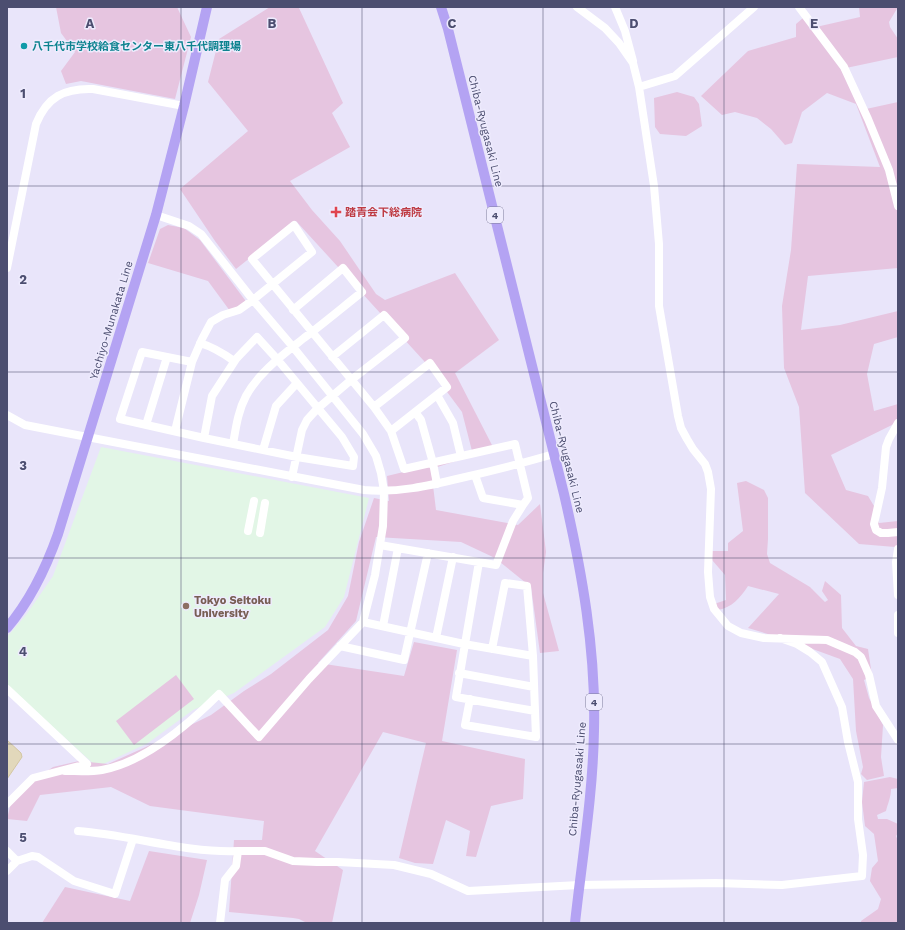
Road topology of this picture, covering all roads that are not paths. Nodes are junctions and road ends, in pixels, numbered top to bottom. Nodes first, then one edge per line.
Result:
1 (207, 7) edge
2 (441, 7) edge
3 (577, 7) edge
4 (616, 7) edge
5 (754, 7) edge
6 (799, 7) edge
7 (633, 63) junction
8 (639, 87) junction
9 (184, 106) junction
10 (898, 206) edge
11 (156, 214) junction
12 (7, 268) edge
13 (271, 284) junction
14 (253, 300) junction
15 (293, 310) junction
16 (312, 332) junction
17 (200, 343) junction
18 (293, 347) junction
19 (167, 357) junction
20 (332, 357) junction
21 (277, 359) junction
22 (234, 360) junction
23 (192, 362) junction
24 (351, 380) junction
25 (297, 383) junction
26 (437, 395) junction
27 (332, 396) junction
28 (374, 407) junction
29 (317, 409) junction
30 (415, 412) junction
31 (7, 415) edge
32 (898, 423) edge
33 (146, 425) junction
34 (175, 431) junction
35 (391, 431) junction
36 (88, 437) junction
37 (204, 438) junction
38 (233, 444) junction
39 (263, 450) junction
40 (554, 454) junction
41 (461, 456) junction
42 (297, 457) junction
43 (433, 463) junction
44 (519, 464) junction
45 (475, 475) junction
46 (292, 477) junction
47 (437, 484) junction
48 (384, 491) junction
49 (254, 501) dead end
50 (265, 503) dead end
51 (523, 505) junction
52 (248, 531) dead end
53 (898, 532) edge
54 (260, 533) dead end
55 (380, 545) junction
56 (398, 548) junction
57 (898, 549) edge
58 (428, 553) junction
59 (452, 557) junction
60 (479, 562) junction
61 (898, 595) edge
62 (898, 615) edge
63 (363, 622) junction
64 (383, 626) junction
65 (7, 628) edge
66 (410, 632) junction
67 (898, 633) edge
68 (436, 638) junction
69 (780, 638) junction
70 (464, 644) junction
71 (340, 646) junction
72 (492, 649) junction
73 (533, 656) junction
74 (459, 673) junction
75 (534, 688) junction
76 (7, 689) edge
77 (470, 699) junction
78 (535, 711) junction
79 (898, 740) edge
80 (66, 770) junction
81 (7, 804) edge
82 (78, 831) dead end
83 (133, 839) junction
84 (7, 851) edge
85 (238, 851) junction
86 (17, 861) junction
87 (7, 871) edge
88 (579, 885) junction
89 (220, 923) edge
90 (575, 923) edge

1 - 9 main road, Yachiyo-Munakata Line
2 - 40 main road, Chiba-Ryugasaki Line / 4
3 - 7 street
4 - 7 street
5 - 8 street
6 - 10 street
7 - 8 street
8 - 69 street
9 - 11 main road, Yachiyo-Munakata Line
9 - 12 street
11 - 14 street
11 - 36 main road, Yachiyo-Munakata Line
13 - 13 street
13 - 14 street
13 - 15 street
14 - 17 street
14 - 18 street
15 - 16 street
15 - 16 street
16 - 18 street
16 - 20 street
17 - 22 street
17 - 23 street
18 - 21 street
18 - 27 street
19 - 23 street
19 - 33 street
19 - 33 street
20 - 24 street
20 - 24 street
21 - 22 street
21 - 25 street
21 - 38 street
22 - 37 street
23 - 34 street
24 - 27 street
24 - 28 street
25 - 29 street
25 - 39 street
26 - 28 street
26 - 30 street
26 - 41 street
27 - 29 street
27 - 48 street
28 - 35 street
29 - 42 street
29 - 42 street
30 - 35 street
30 - 43 street
31 - 36 street
32 - 53 street
33 - 34 street
34 - 37 street
35 - 43 street
36 - 46 street
36 - 65 main road, Yachiyo-Munakata Line
37 - 38 street
38 - 39 street
39 - 42 street
40 - 44 street
40 - 88 main road, Chiba-Ryugasaki Line / 4
41 - 43 street
41 - 44 street
42 - 46 street
43 - 47 street
44 - 45 street
44 - 51 street
45 - 47 street
45 - 51 street
46 - 48 street
47 - 48 street
48 - 55 street
49 - 52 street
50 - 54 street
51 - 60 street
55 - 56 street
55 - 63 street
56 - 58 street
56 - 64 street
57 - 61 street
58 - 59 street
58 - 66 street
59 - 60 street
59 - 68 street
60 - 70 street
62 - 67 street
63 - 64 street
63 - 71 street
64 - 66 street
66 - 68 street
66 - 71 street
68 - 70 street
69 - 79 street
69 - 88 street
70 - 72 street
70 - 74 street
71 - 80 street
72 - 73 street
72 - 73 street
73 - 75 street
74 - 75 street
74 - 77 street
75 - 78 street
76 - 80 street
77 - 78 street
77 - 78 street
80 - 81 street
82 - 83 street
83 - 85 street
83 - 86 street
84 - 86 street
85 - 88 street
85 - 89 street
86 - 87 street
88 - 90 main road, Chiba-Ryugasaki Line / 4

